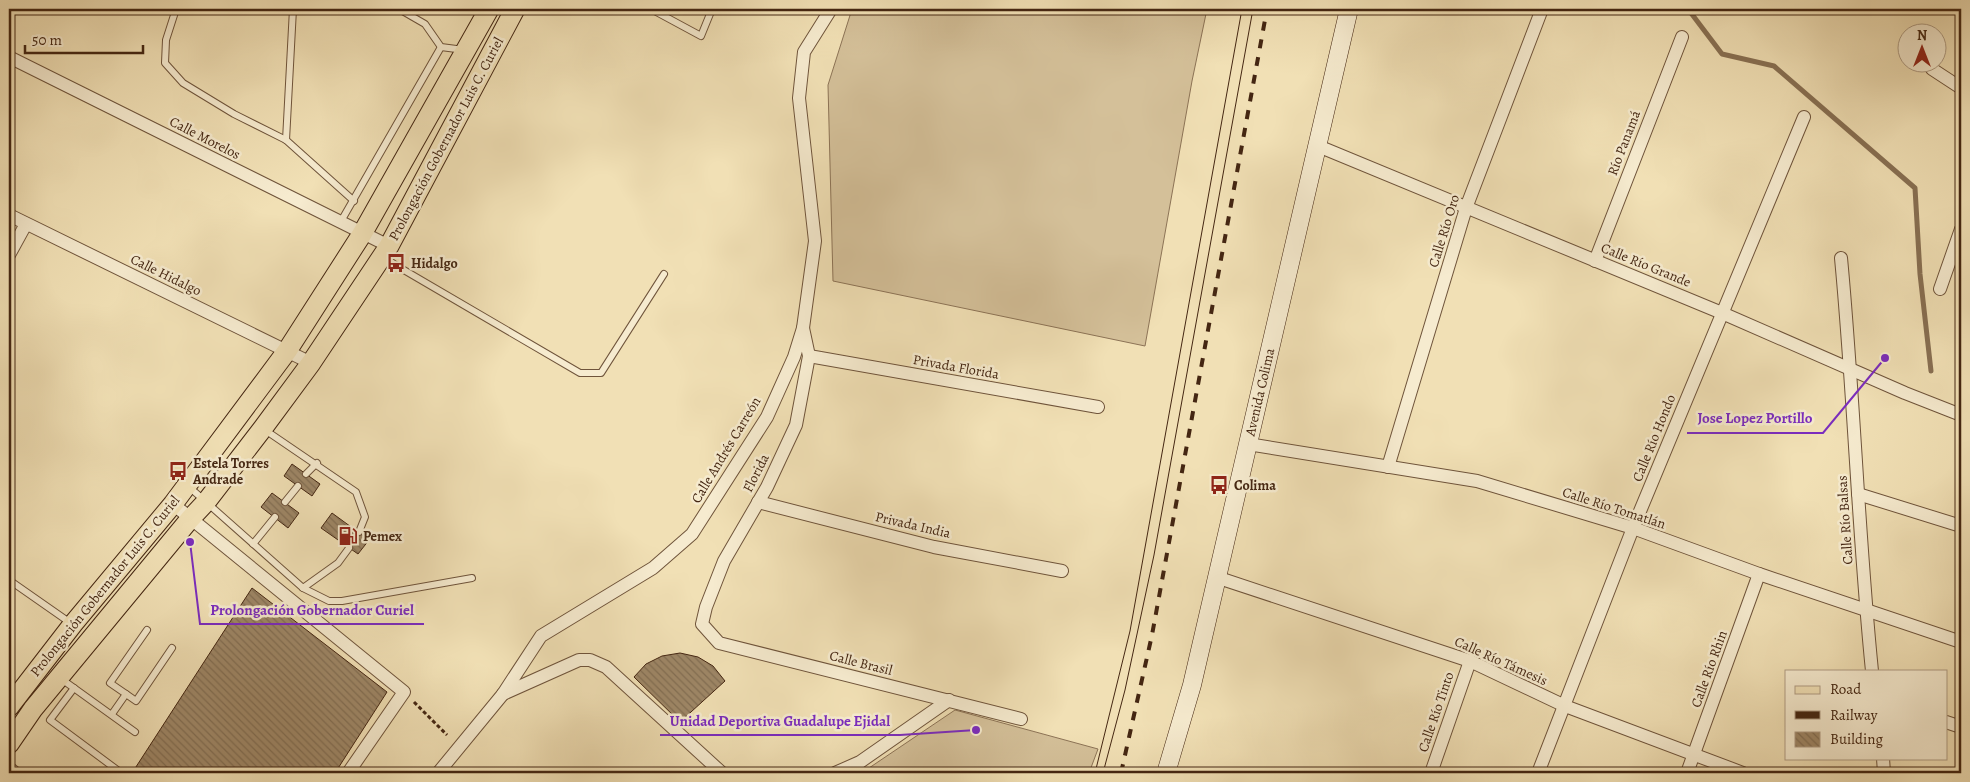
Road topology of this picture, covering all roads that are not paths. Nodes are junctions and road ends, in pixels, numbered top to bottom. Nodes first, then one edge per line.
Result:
1 (176, 9) edge
2 (292, 9) edge
3 (399, 9) edge
4 (489, 9) edge
5 (515, 9) edge
6 (651, 9) edge
7 (712, 9) edge
8 (830, 9) edge
9 (1349, 9) edge
10 (1542, 9) edge
11 (1682, 37) dead end
12 (441, 47) junction
13 (466, 50) junction
14 (9, 57) edge
15 (1937, 72) edge
16 (1961, 88) edge
17 (1804, 117) dead end
18 (286, 140) junction
19 (1318, 146) junction
20 (354, 201) junction
21 (1466, 208) junction
22 (9, 215) edge
23 (340, 223) junction
24 (26, 224) junction
25 (1961, 229) edge
26 (362, 234) junction
27 (386, 251) junction
28 (9, 255) edge
29 (1841, 258) dead end
30 (1595, 261) junction
31 (664, 274) dead end
32 (1940, 289) dead end
33 (1722, 313) junction
34 (803, 328) junction
35 (286, 350) junction
36 (809, 356) junction
37 (311, 363) junction
38 (1850, 368) junction
39 (1098, 407) dead end
40 (1961, 414) edge
41 (263, 428) junction
42 (1248, 444) junction
43 (317, 463) junction
44 (1388, 466) junction
45 (306, 474) dead end
46 (187, 486) junction
47 (298, 486) dead end
48 (1858, 494) junction
49 (206, 502) junction
50 (285, 502) dead end
51 (758, 502) junction
52 (173, 504) junction
53 (274, 517) dead end
54 (190, 519) junction
55 (1961, 526) edge
56 (1633, 528) junction
57 (359, 532) dead end
58 (253, 544) junction
59 (349, 548) dead end
60 (1062, 571) dead end
61 (1759, 574) junction
62 (1216, 576) junction
63 (472, 578) dead end
64 (9, 580) edge
65 (303, 588) junction
66 (1866, 608) junction
67 (73, 624) junction
68 (702, 624) joint
69 (147, 630) dead end
70 (1961, 642) edge
71 (172, 648) dead end
72 (1470, 661) junction
73 (1872, 670) edge
74 (67, 683) junction
75 (126, 694) junction
76 (502, 694) junction
77 (11, 700) edge
78 (948, 700) junction
79 (1565, 706) junction
80 (33, 710) junction
81 (112, 714) junction
82 (1021, 719) dead end
83 (1948, 723) edge
84 (1961, 727) edge
85 (135, 732) dead end
86 (9, 744) edge
87 (1694, 756) junction
88 (1882, 760) edge
89 (9, 768) edge
90 (716, 771) edge
91 (120, 772) dead end
92 (15, 773) edge
93 (348, 773) edge
94 (438, 773) edge
95 (834, 773) edge
96 (1169, 773) edge
97 (1431, 773) edge
98 (1538, 773) edge
99 (1687, 773) edge
100 (1743, 773) edge
101 (1884, 773) edge

1 - 18 lane
2 - 18 lane
3 - 12 lane
4 - 13 main road, Prolongación Gobernador Luis C. Curiel
5 - 27 main road, Prolongación Gobernador Luis C. Curiel
6 - 7 lane
8 - 34 street, Calle Andrés Carreón
9 - 19 street, Avenida Colima
10 - 21 street, Calle Río Oro
11 - 30 street, Río Panamá
12 - 13 lane
12 - 20 lane
13 - 26 main road, Prolongación Gobernador Luis C. Curiel
14 - 23 street, Calle Morelos
15 - 16 street
17 - 33 street, Calle Río Hondo
18 - 20 lane
19 - 21 street, Calle Río Grande
19 - 42 street, Avenida Colima
20 - 23 lane
21 - 30 street, Calle Río Grande
21 - 44 street, Calle Río Oro
22 - 24 street, Calle Hidalgo
23 - 26 street, Calle Morelos
24 - 28 street
24 - 35 street, Calle Hidalgo
25 - 32 street
26 - 27 street, Calle Morelos
26 - 35 main road, Prolongación Gobernador Luis C. Curiel
27 - 31 lane
27 - 37 main road, Prolongación Gobernador Luis C. Curiel
29 - 38 street, Calle Río Balsas
30 - 33 street, Calle Río Grande
33 - 38 street, Calle Río Grande
33 - 56 street, Calle Río Hondo
34 - 36 street, Florida
34 - 76 street, Calle Andrés Carreón
35 - 37 street, Calle Hidalgo
35 - 46 main road, Prolongación Gobernador Luis C. Curiel
36 - 39 street, Privada Florida
36 - 51 street, Florida
37 - 41 main road, Prolongación Gobernador Luis C. Curiel
38 - 40 street, Calle Río Grande
38 - 48 street, Calle Río Balsas
41 - 43 lane
41 - 49 main road, Prolongación Gobernador Luis C. Curiel
42 - 44 street, Calle Río Tomatlán
42 - 62 street, Avenida Colima
43 - 45 lane
43 - 57 lane
44 - 56 street, Calle Río Tomatlán
46 - 49 lane
46 - 52 main road, Prolongación Gobernador Luis C. Curiel
47 - 50 lane
48 - 55 street
48 - 66 street, Calle Río Balsas
49 - 54 main road, Prolongación Gobernador Luis C. Curiel
49 - 58 lane
51 - 60 street, Privada India
51 - 68 street, Florida
52 - 54 street
52 - 67 main road, Prolongación Gobernador Luis C. Curiel
53 - 58 lane
54 - 74 main road, Prolongación Gobernador Luis C. Curiel
54 - 93 street
56 - 61 street, Calle Río Tomatlán
56 - 79 street, Calle Río Hondo
58 - 65 lane
59 - 65 lane
61 - 66 street, Calle Río Tomatlán
61 - 87 street, Calle Río Rhin
62 - 72 street, Calle Río Támesis
62 - 96 street, Avenida Colima
63 - 65 lane
64 - 67 lane
66 - 70 street, Calle Río Tomatlán
66 - 73 street, Calle Río Balsas
67 - 77 main road, Prolongación Gobernador Luis C. Curiel
68 - 78 street, Calle Brasil
69 - 75 lane
71 - 75 lane
72 - 79 street, Calle Río Támesis
72 - 97 street, Calle Río Tinto
74 - 80 main road, Prolongación Gobernador Luis C. Curiel
74 - 81 lane
74 - 91 lane
75 - 81 lane
76 - 90 street
76 - 94 street, Calle Andrés Carreón
77 - 80 street
78 - 82 street, Calle Brasil
78 - 95 street
79 - 87 street, Calle Río Támesis
79 - 98 street, Calle Río Hondo
80 - 86 main road, Prolongación Gobernador Luis C. Curiel
81 - 85 lane
83 - 84 street
87 - 99 street, Calle Río Rhin
87 - 100 street, Calle Río Támesis
88 - 101 street
89 - 92 street

